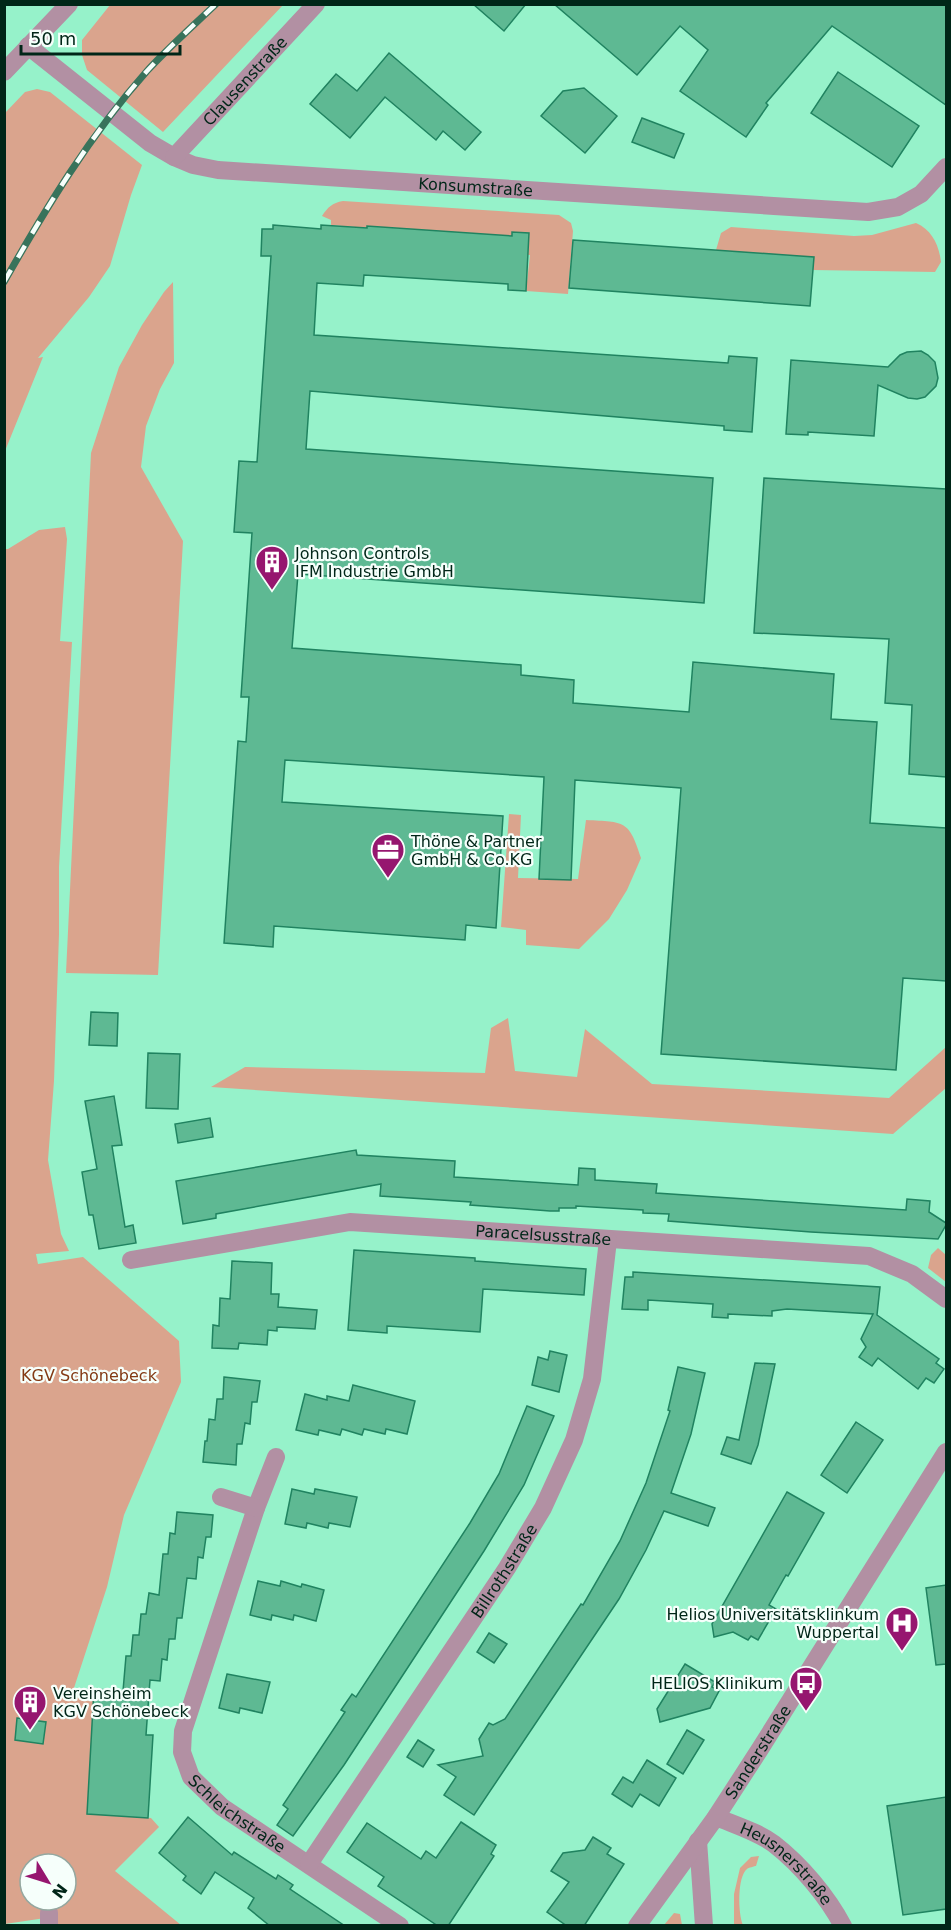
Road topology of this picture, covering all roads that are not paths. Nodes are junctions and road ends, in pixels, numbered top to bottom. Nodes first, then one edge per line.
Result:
1 (69, 4) edge
2 (316, 4) edge
3 (17, 50) edge
4 (4, 72) edge
5 (174, 158) junction
6 (946, 167) edge
7 (608, 1240) junction
8 (131, 1260) dead end
9 (946, 1299) edge
10 (946, 1452) edge
11 (276, 1457) dead end
12 (221, 1497) dead end
13 (256, 1508) junction
14 (716, 1817) junction
15 (698, 1841) junction
16 (309, 1864) junction
17 (400, 1926) edge
18 (637, 1926) edge
19 (704, 1926) edge
20 (843, 1926) edge

1 - 3 street
2 - 5 street, Clausenstraße
3 - 4 street
3 - 5 street, Konsumstraße
5 - 6 street, Konsumstraße
7 - 8 street, Paracelsusstraße
7 - 9 street, Paracelsusstraße
7 - 16 street, Billrothstraße
10 - 14 street, Sanderstraße
11 - 13 street, Schleichstraße
12 - 13 street
13 - 16 street, Schleichstraße
14 - 15 street, Sanderstraße
14 - 20 street, Heusnerstraße
15 - 18 street, Sanderstraße
15 - 19 street
16 - 17 street, Schleichstraße

